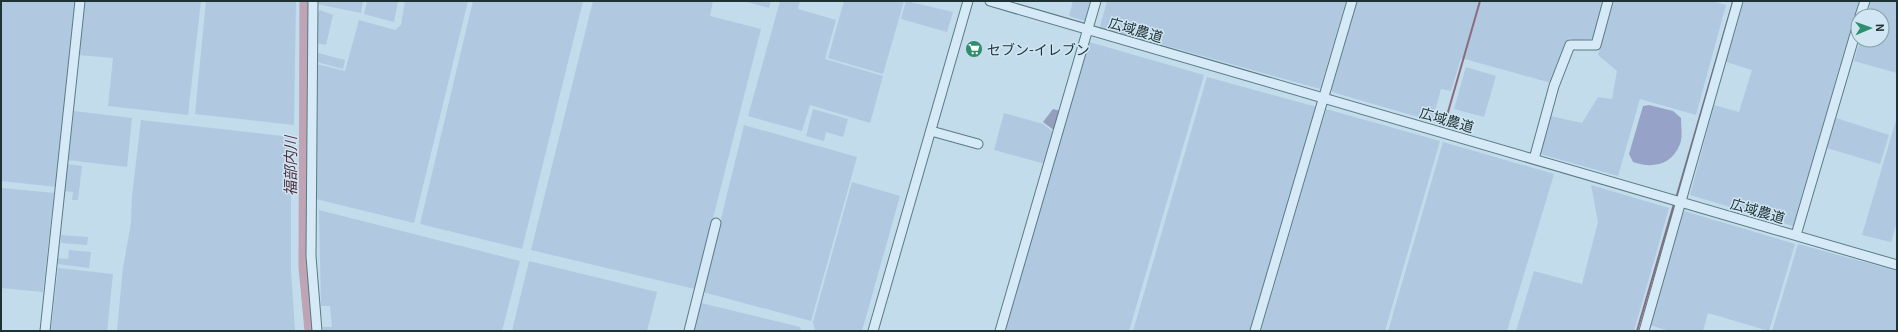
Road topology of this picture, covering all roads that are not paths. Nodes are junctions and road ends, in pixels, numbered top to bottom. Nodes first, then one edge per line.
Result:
1 (80, 1) edge
2 (313, 1) edge
3 (968, 1) edge
4 (990, 1) edge
5 (1096, 1) edge
6 (1352, 1) edge
7 (1608, 1) edge
8 (1738, 1) edge
9 (1088, 30) junction
10 (1851, 48) edge
11 (1324, 97) junction
12 (931, 131) junction
13 (978, 144) dead end
14 (1534, 159) junction
15 (1680, 201) junction
16 (716, 223) dead end
17 (1796, 235) junction
18 (1897, 265) edge
19 (45, 331) edge
20 (317, 331) edge
21 (689, 331) edge
22 (873, 331) edge
23 (1000, 331) edge
24 (1255, 331) edge
25 (1644, 331) edge

1 - 19 street
2 - 20 street
3 - 12 street
4 - 9 street, 広域農道
5 - 9 street
6 - 11 street
7 - 14 street
8 - 15 street
9 - 11 street, 広域農道
9 - 23 street
10 - 17 street
11 - 14 street, 広域農道
11 - 24 street
12 - 13 street
12 - 22 street
14 - 15 street, 広域農道
15 - 17 street, 広域農道
15 - 25 street
16 - 21 street
17 - 18 street, 広域農道

